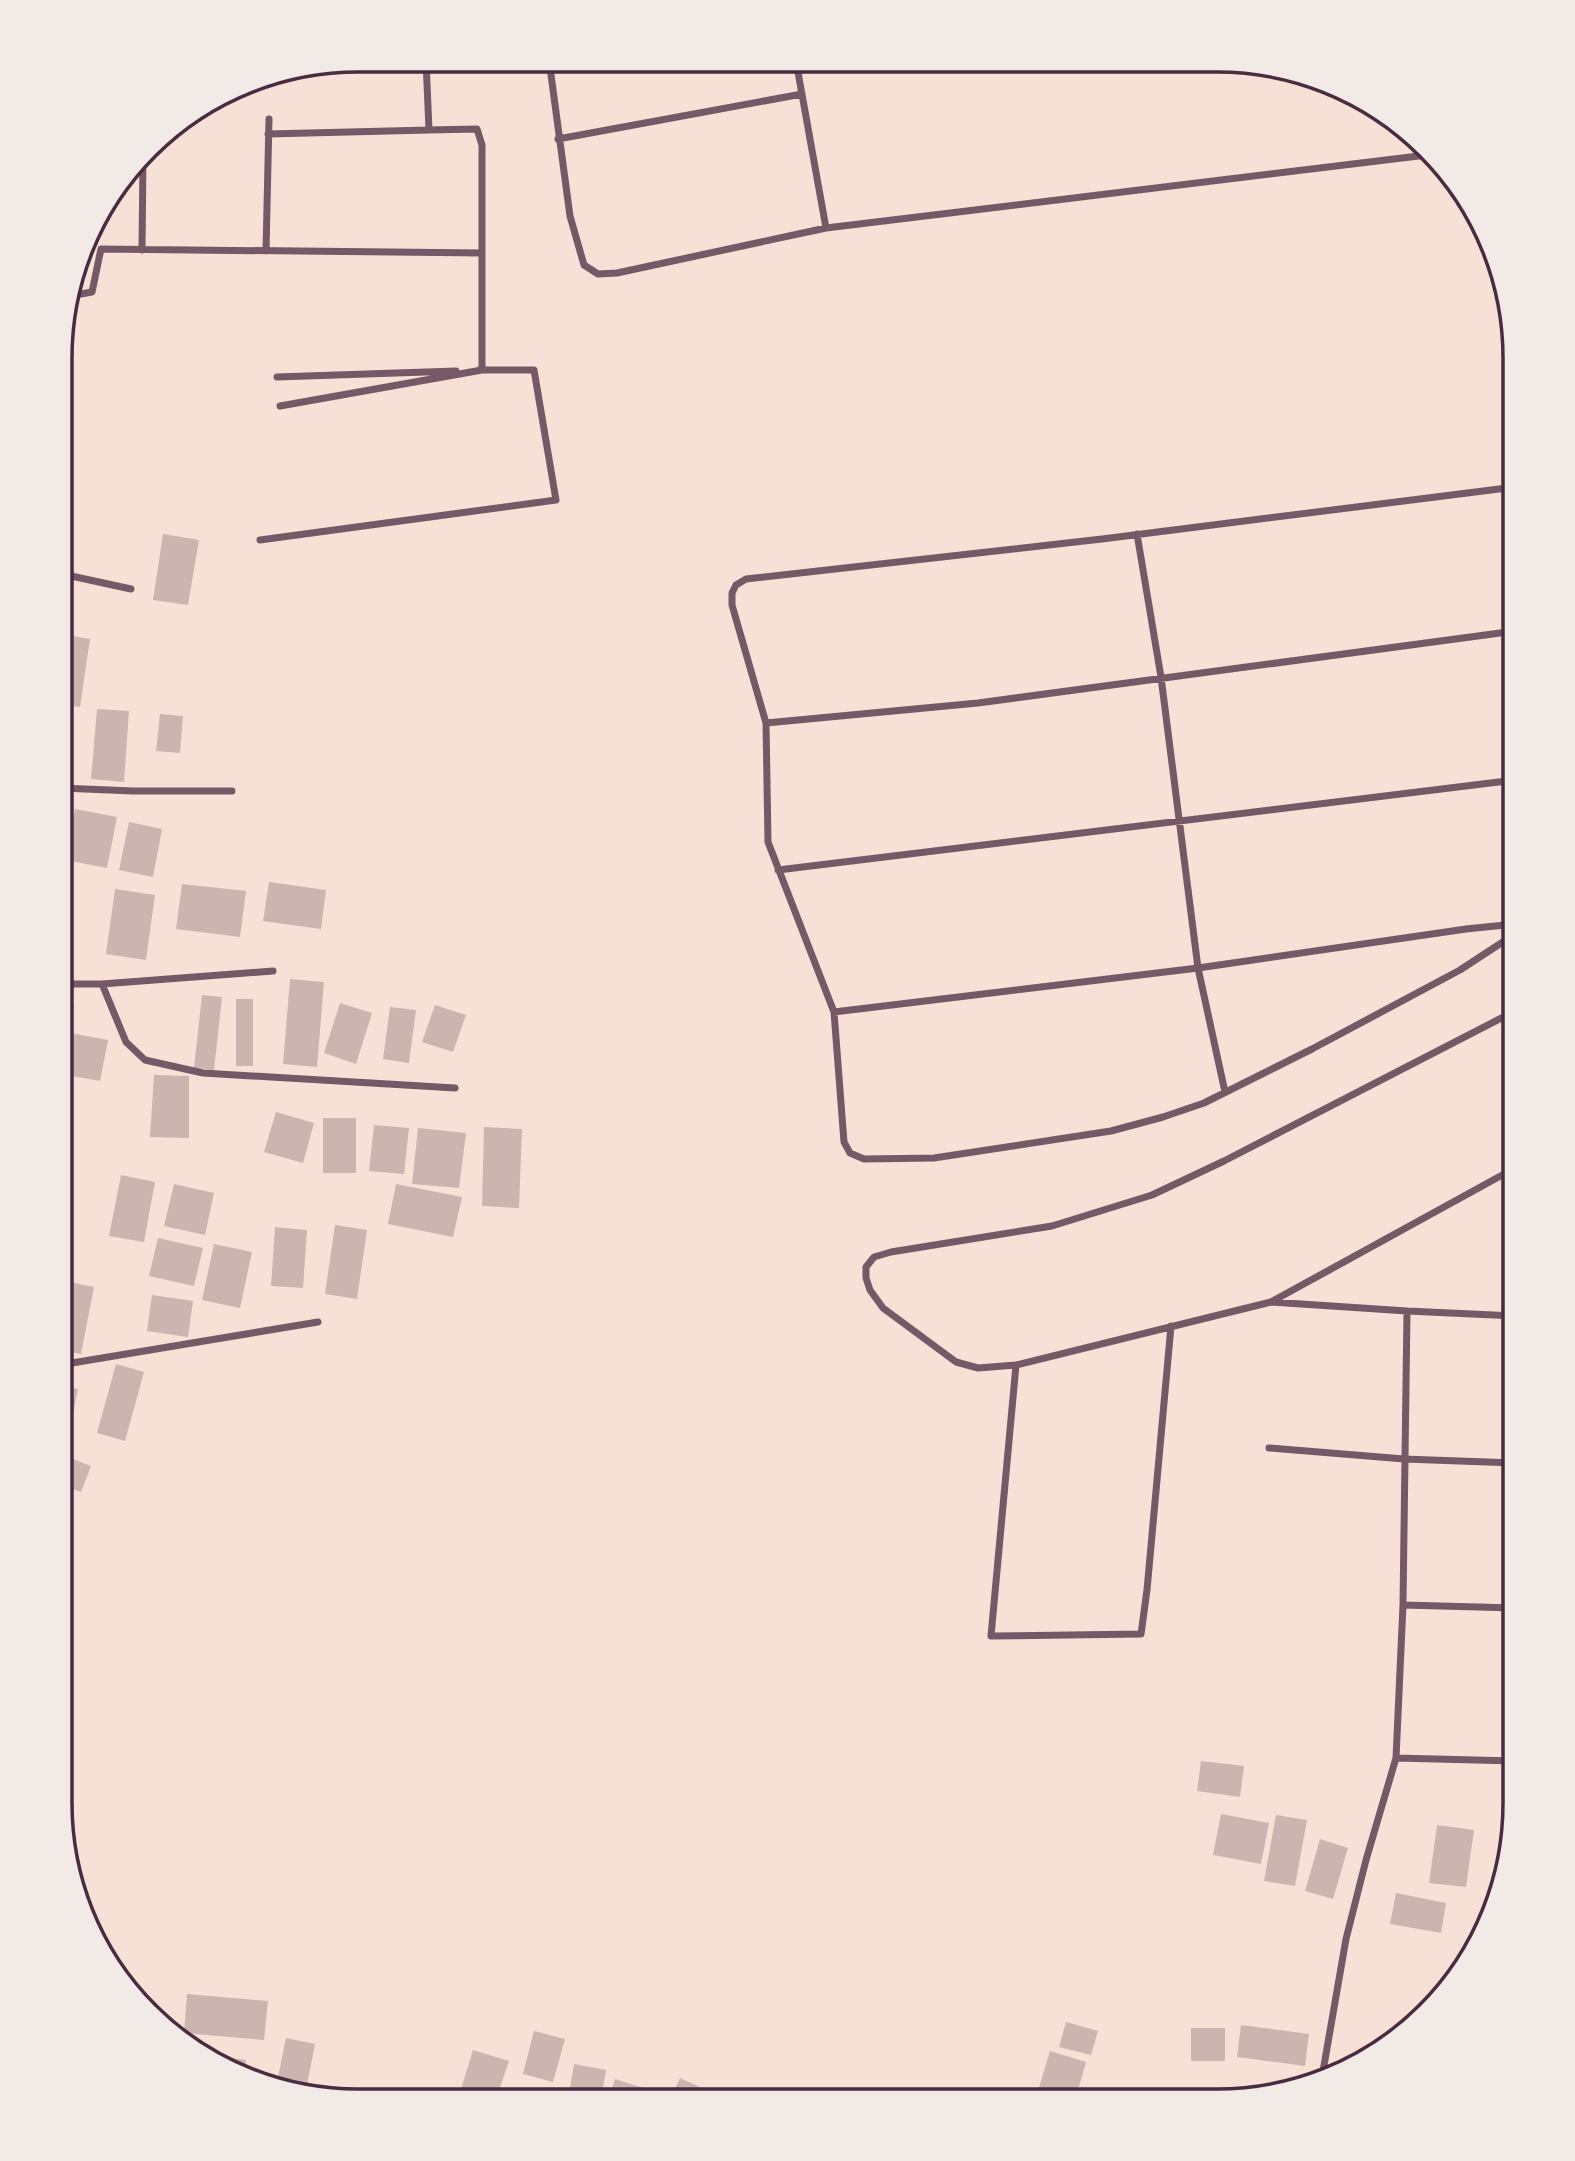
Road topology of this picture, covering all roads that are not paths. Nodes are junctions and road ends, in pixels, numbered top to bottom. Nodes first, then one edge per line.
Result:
1 (427, 72) edge
2 (550, 72) edge
3 (798, 72) edge
4 (802, 94) junction
5 (269, 119) dead end
6 (429, 130) junction
7 (268, 134) junction
8 (558, 139) junction
9 (1419, 156) edge
10 (143, 169) edge
11 (826, 228) junction
12 (142, 250) junction
13 (265, 251) junction
14 (482, 253) junction
15 (79, 294) edge
16 (482, 370) junction
17 (277, 377) dead end
18 (280, 406) dead end
19 (1503, 489) edge
20 (1137, 534) junction
21 (260, 540) dead end
22 (72, 576) edge
23 (131, 589) dead end
24 (1503, 633) edge
25 (1161, 677) junction
26 (766, 723) junction
27 (1503, 781) edge
28 (72, 788) edge
29 (232, 791) dead end
30 (1180, 820) junction
31 (778, 870) junction
32 (1503, 925) edge
33 (1503, 942) edge
34 (1198, 968) junction
35 (273, 971) dead end
36 (72, 984) edge
37 (102, 984) junction
38 (834, 1012) junction
39 (1503, 1017) edge
40 (455, 1088) dead end
41 (1225, 1092) junction
42 (1503, 1175) edge
43 (1271, 1302) junction
44 (1407, 1311) junction
45 (1503, 1315) edge
46 (318, 1322) dead end
47 (1171, 1326) junction
48 (72, 1363) edge
49 (1016, 1365) junction
50 (1269, 1448) dead end
51 (1404, 1459) junction
52 (1503, 1462) edge
53 (1403, 1605) junction
54 (1503, 1608) edge
55 (1396, 1758) junction
56 (1503, 1761) edge
57 (1324, 2068) edge

1 - 6 street
2 - 8 street
3 - 4 street
4 - 8 street
4 - 11 street
5 - 7 street
6 - 7 street
6 - 14 street
7 - 13 street
8 - 11 street
9 - 11 street
10 - 12 street
12 - 13 street
12 - 15 street
13 - 14 street
14 - 16 street
16 - 17 street
16 - 18 street
16 - 21 street
19 - 20 street
20 - 25 street
20 - 26 street
22 - 23 street
24 - 25 street
25 - 26 street
25 - 30 street
26 - 31 street
27 - 30 street
28 - 29 street
30 - 31 street
30 - 34 street
31 - 38 street
32 - 34 street
33 - 41 street
34 - 38 street
34 - 41 street
35 - 37 street
36 - 37 street
37 - 40 street
38 - 41 street
39 - 49 street
42 - 43 street
43 - 44 street
43 - 47 street
44 - 45 street
44 - 51 street
46 - 48 street
47 - 49 street
47 - 49 street
50 - 51 street
51 - 52 street
51 - 53 street
53 - 54 street
53 - 55 street
55 - 56 street
55 - 57 street

